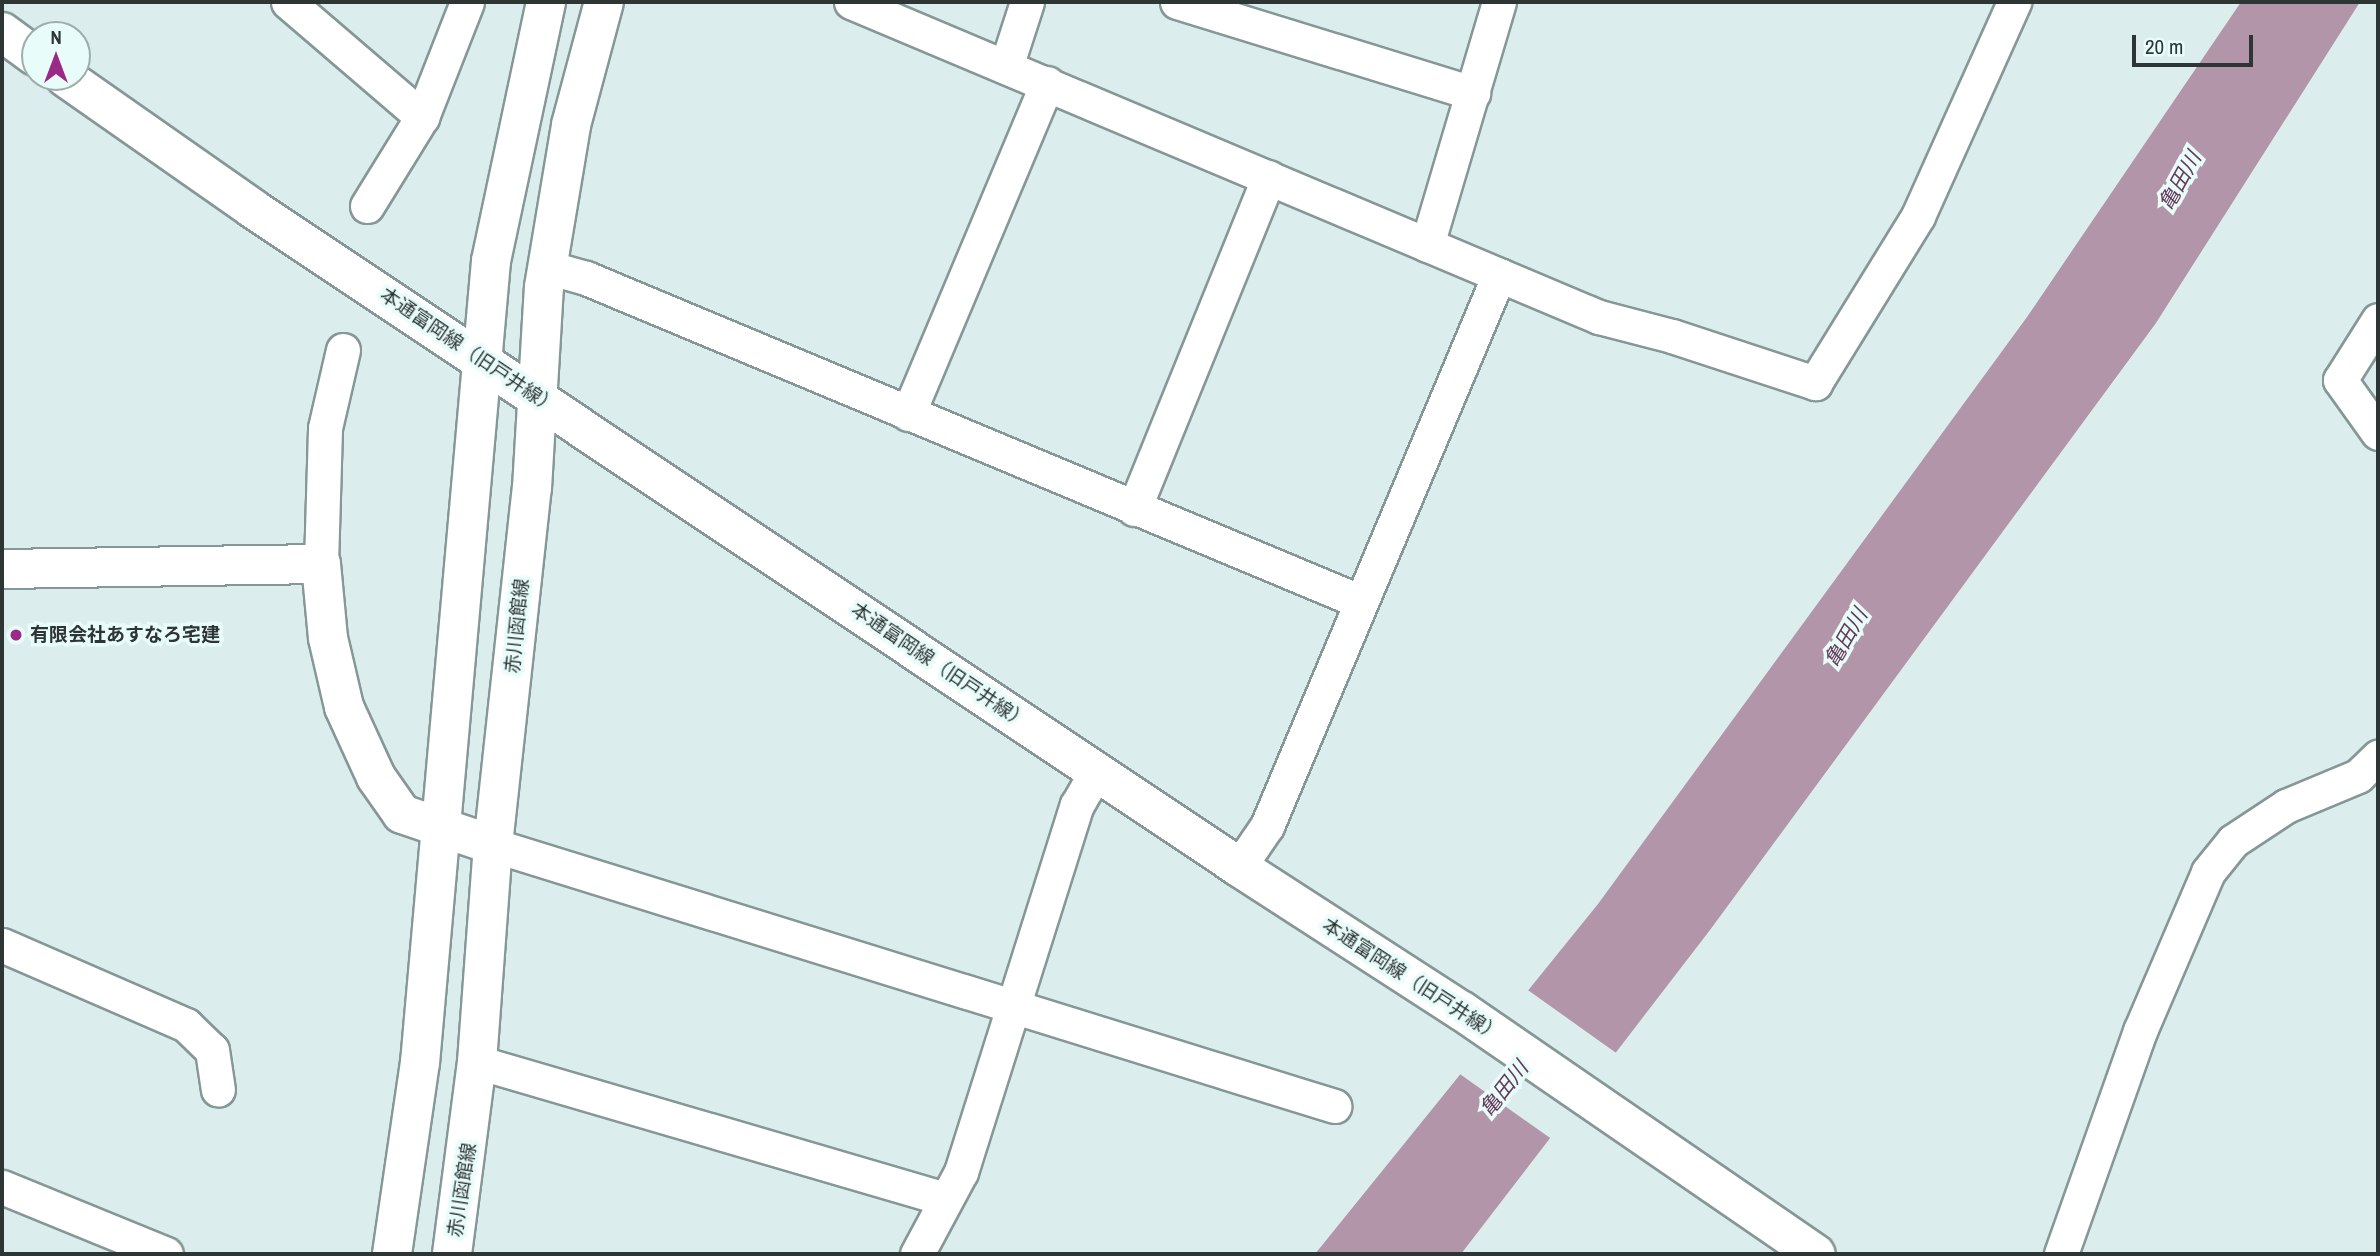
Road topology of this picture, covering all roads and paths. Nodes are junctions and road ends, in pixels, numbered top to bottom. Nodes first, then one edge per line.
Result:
1 (288, 2) edge
2 (467, 2) edge
3 (546, 2) edge
4 (604, 2) edge
5 (851, 2) edge
6 (1027, 2) edge
7 (1177, 2) edge
8 (1499, 2) edge
9 (2014, 2) edge
10 (2, 32) edge
11 (21, 46) edge
12 (1006, 66) junction
13 (1047, 83) junction
14 (85, 91) edge
15 (1473, 93) junction
16 (422, 117) junction
17 (1269, 177) junction
18 (367, 206) dead end
19 (1427, 245) junction
20 (547, 267) junction
21 (1499, 275) junction
22 (2378, 320) edge
23 (343, 349) dead end
24 (480, 361) junction
25 (538, 397) junction
26 (908, 414) junction
27 (2378, 433) edge
28 (1134, 509) junction
29 (321, 564) junction
30 (2, 569) edge
31 (1359, 601) junction
32 (2378, 757) edge
33 (1097, 770) junction
34 (438, 829) junction
35 (493, 845) junction
36 (1239, 867) junction
37 (2, 946) edge
38 (1016, 1009) junction
39 (477, 1062) junction
40 (219, 1090) dead end
41 (1334, 1106) dead end
42 (2, 1187) edge
43 (945, 1199) junction
44 (166, 1254) edge
45 (392, 1254) edge
46 (452, 1254) edge
47 (917, 1254) edge
48 (1815, 1254) edge
49 (2061, 1254) edge

1 - 16 street
2 - 16 street
3 - 24 street
4 - 20 street, 赤川函館線
5 - 12 street
6 - 12 street
7 - 15 street
8 - 15 street
9 - 21 street
10 - 11 street
12 - 13 street
13 - 17 street
13 - 26 street
14 - 24 street, 本通富岡線（旧戸井線）
15 - 19 street
16 - 18 street
17 - 19 street
17 - 28 street
19 - 21 street
20 - 25 street, 赤川函館線
20 - 26 street
21 - 31 street
22 - 27 street
23 - 29 street
24 - 25 street, 本通富岡線（旧戸井線）
24 - 34 street
25 - 33 street, 本通富岡線（旧戸井線）
25 - 35 street, 赤川函館線
26 - 28 street
28 - 31 street
29 - 30 street
29 - 34 street
31 - 36 street
32 - 49 street
33 - 36 street, 本通富岡線（旧戸井線）
33 - 38 street
34 - 35 street
34 - 45 street
35 - 38 street
35 - 39 street, 赤川函館線
36 - 48 street, 本通富岡線（旧戸井線）
37 - 40 street
38 - 41 street
38 - 43 street
39 - 43 street
39 - 46 street, 赤川函館線
42 - 44 street
43 - 47 street

